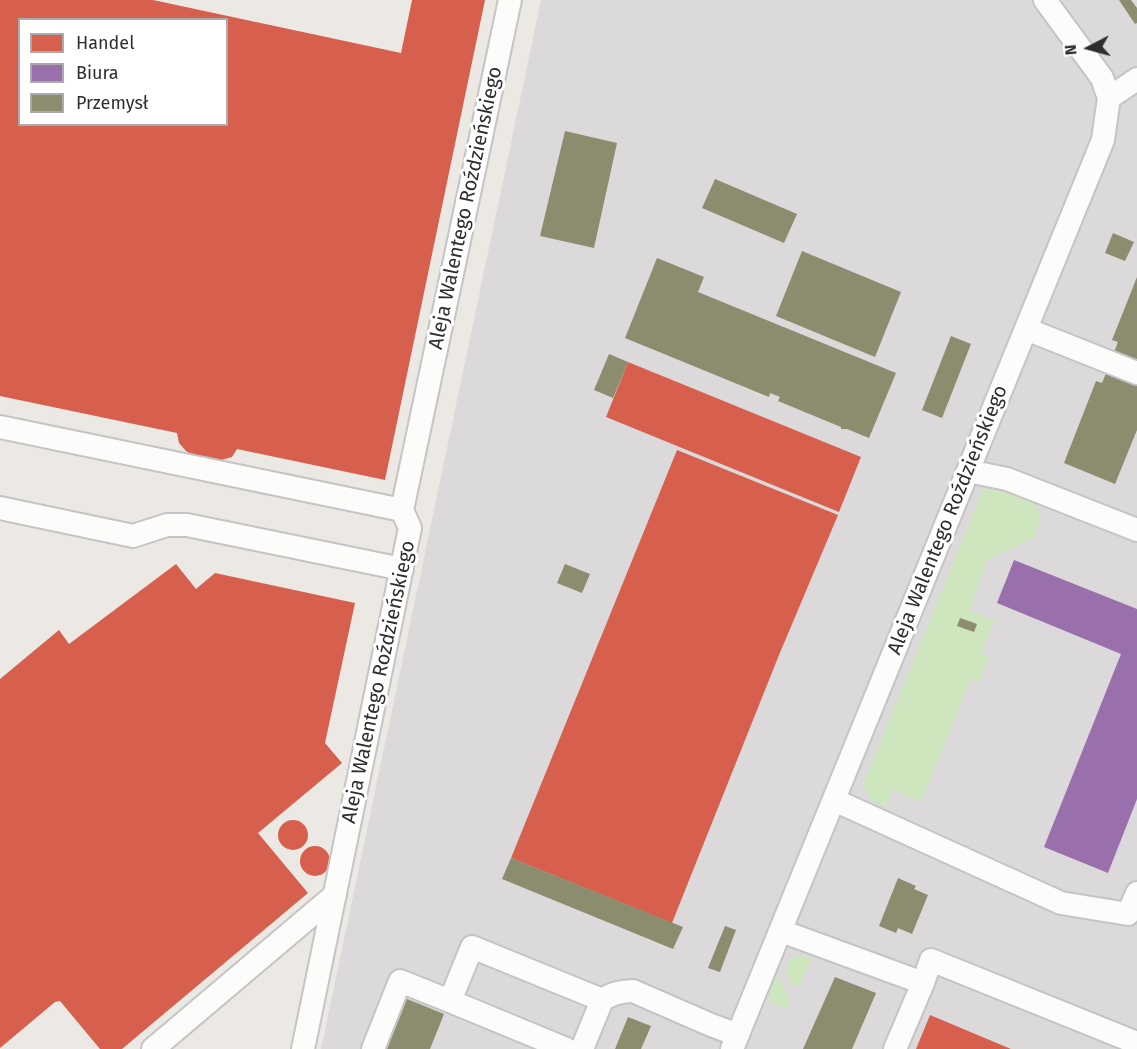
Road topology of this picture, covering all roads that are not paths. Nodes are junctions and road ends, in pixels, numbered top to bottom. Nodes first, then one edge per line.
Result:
1 (510, 0) edge
2 (1045, 0) edge
3 (1137, 79) edge
4 (1109, 98) junction
5 (1026, 328) junction
6 (1137, 373) edge
7 (0, 427) edge
8 (968, 471) junction
9 (0, 508) edge
10 (402, 510) junction
11 (1137, 530) edge
12 (402, 569) junction
13 (834, 800) junction
14 (1137, 893) edge
15 (335, 895) junction
16 (781, 931) junction
17 (923, 983) junction
18 (602, 1000) junction
19 (450, 1001) junction
20 (735, 1042) edge
21 (1137, 1043) edge
22 (153, 1049) edge
23 (303, 1049) edge
24 (373, 1049) edge
25 (566, 1049) edge
26 (582, 1049) edge
27 (895, 1049) edge

1 - 10 street, Aleja Walentego Roździeńskiego
2 - 4 street
3 - 4 street
4 - 5 street, Aleja Walentego Roździeńskiego
5 - 6 street
5 - 8 street, Aleja Walentego Roździeńskiego
7 - 10 street
8 - 11 street
8 - 13 street, Aleja Walentego Roździeńskiego
9 - 12 street
10 - 12 street, Aleja Walentego Roździeńskiego
12 - 15 street, Aleja Walentego Roździeńskiego
13 - 14 street
13 - 16 street, Aleja Walentego Roździeńskiego
15 - 22 street
15 - 23 street, Aleja Walentego Roździeńskiego
16 - 17 street
16 - 20 street, Aleja Walentego Roździeńskiego
17 - 21 street
17 - 27 street
18 - 19 street
18 - 20 street
18 - 26 street
19 - 24 street
19 - 25 street

